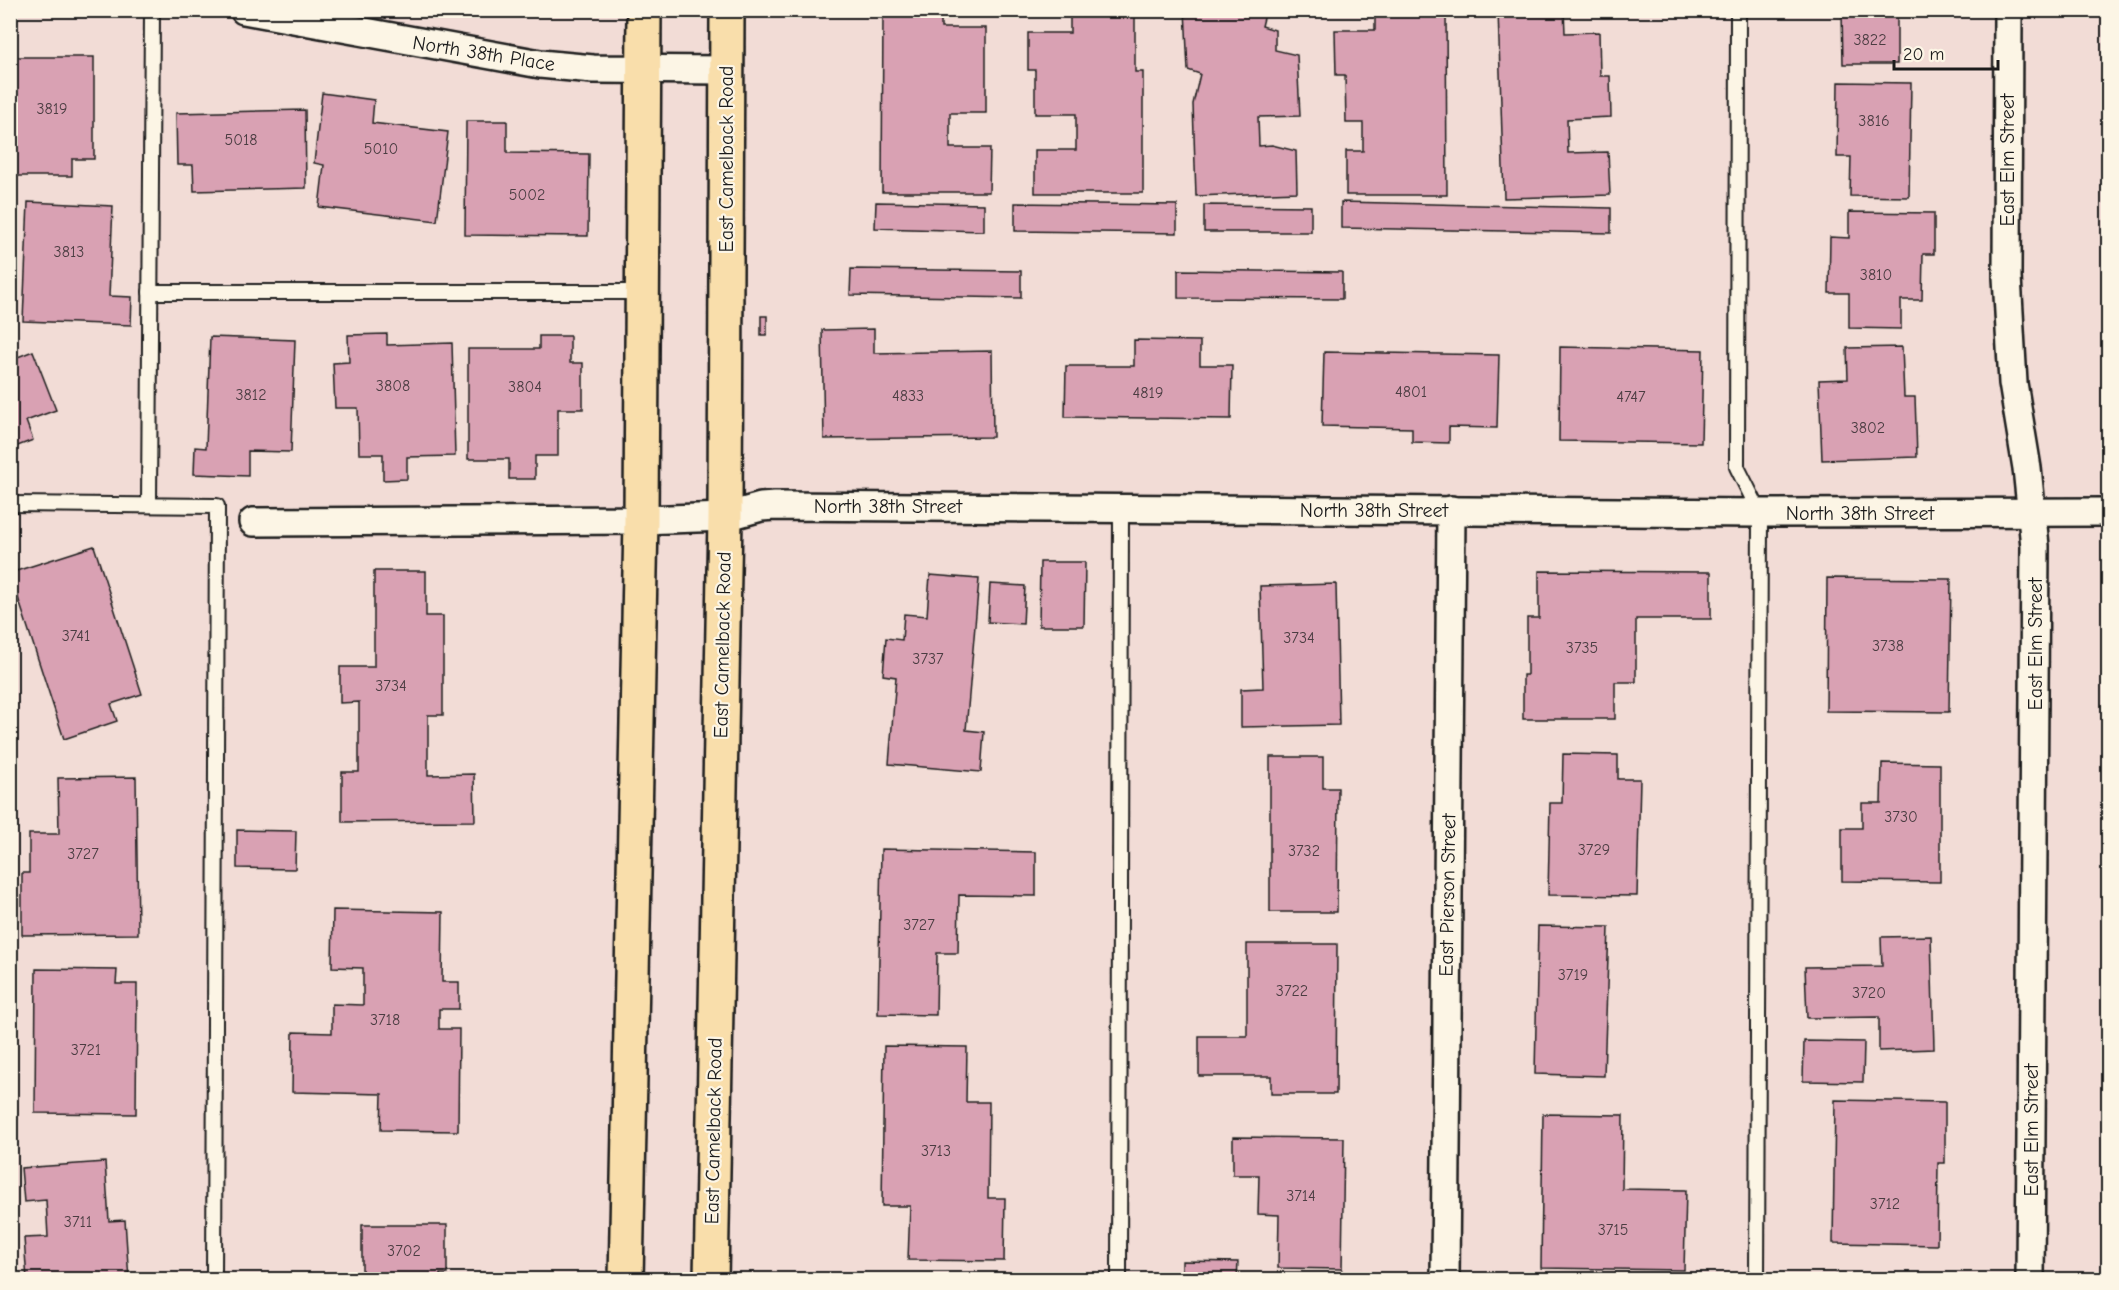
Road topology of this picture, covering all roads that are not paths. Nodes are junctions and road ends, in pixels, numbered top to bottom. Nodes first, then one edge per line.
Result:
1 (152, 10) edge
2 (244, 10) edge
3 (644, 10) edge
4 (727, 10) edge
5 (1738, 10) edge
6 (2008, 10) edge
7 (643, 69) junction
8 (726, 70) junction
9 (150, 292) junction
10 (643, 292) junction
11 (10, 504) edge
12 (149, 505) junction
13 (1121, 508) junction
14 (1451, 510) junction
15 (2109, 512) edge
16 (1760, 513) junction
17 (2032, 513) junction
18 (725, 517) junction
19 (641, 520) junction
20 (252, 522) dead end
21 (214, 1280) edge
22 (626, 1280) edge
23 (711, 1280) edge
24 (1119, 1280) edge
25 (1445, 1280) edge
26 (1757, 1280) edge
27 (2030, 1280) edge

1 - 9 lane
2 - 7 street, North 38th Place
3 - 7 main road
4 - 8 main road, East Camelback Road
5 - 16 lane
6 - 17 street, East Elm Street
7 - 8 street, North 38th Place
7 - 10 main road
8 - 18 main road, East Camelback Road
9 - 10 lane
9 - 12 lane
10 - 19 main road
11 - 12 lane
12 - 21 lane
13 - 14 street, North 38th Street
13 - 18 street, North 38th Street
13 - 24 lane
14 - 16 street, North 38th Street
14 - 25 street, East Pierson Street
15 - 17 street, North 38th Street
16 - 17 street, North 38th Street
16 - 26 lane
17 - 27 street, East Elm Street
18 - 19 street, North 38th Street
18 - 23 main road, East Camelback Road
19 - 20 street
19 - 22 main road

